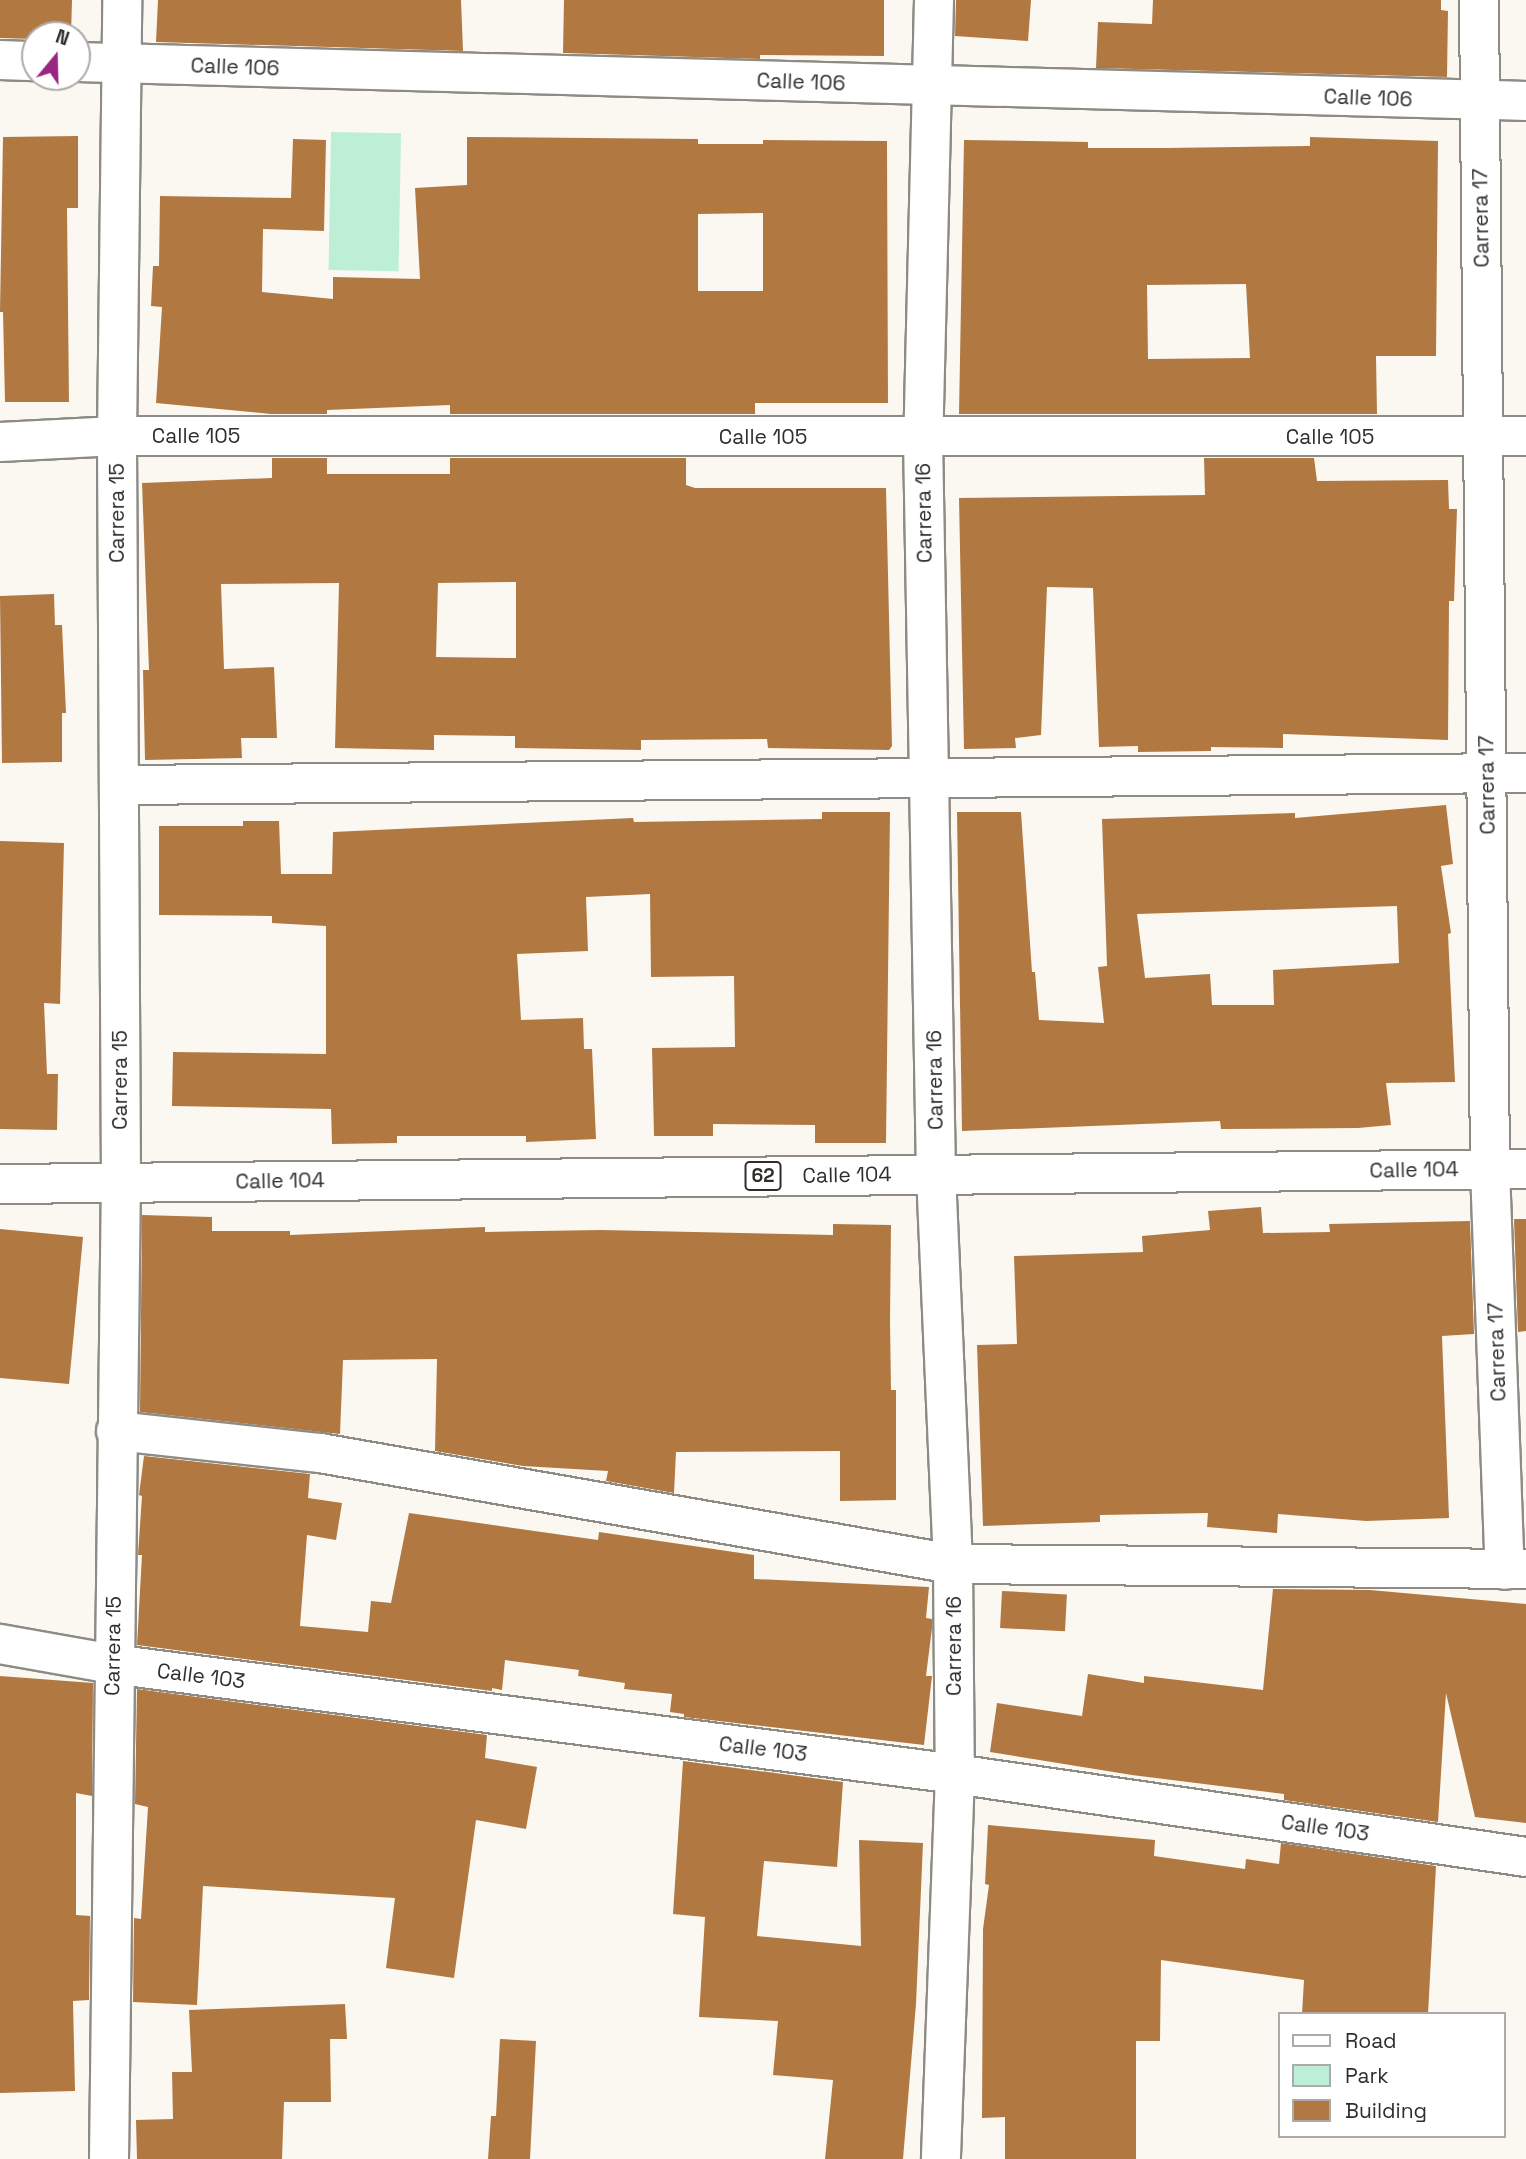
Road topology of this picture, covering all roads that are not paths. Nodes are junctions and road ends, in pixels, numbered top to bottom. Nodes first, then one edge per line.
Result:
1 (122, 0) edge
2 (934, 0) edge
3 (1479, 0) edge
4 (0, 60) edge
5 (21, 61) edge
6 (91, 62) edge
7 (121, 63) junction
8 (932, 86) junction
9 (1480, 101) junction
10 (1526, 101) edge
11 (117, 436) junction
12 (1483, 436) junction
13 (1526, 436) edge
14 (923, 438) junction
15 (0, 442) edge
16 (1526, 773) edge
17 (1487, 774) junction
18 (929, 779) junction
19 (119, 785) junction
20 (1508, 1169) edge
21 (936, 1174) junction
22 (121, 1182) junction
23 (0, 1184) edge
24 (116, 1431) junction
25 (953, 1564) junction
26 (1515, 1569) edge
27 (0, 1644) edge
28 (112, 1664) junction
29 (955, 1774) junction
30 (1526, 1857) edge
31 (109, 2159) edge
32 (941, 2159) edge

1 - 7 street, Carrera 15
2 - 8 street, Carrera 16
3 - 9 street, Carrera 17
4 - 5 street
6 - 7 street, Calle 106
7 - 8 street, Calle 106
7 - 11 street, Carrera 15
8 - 9 street, Calle 106
8 - 14 street, Carrera 16
9 - 10 street, Calle 106
9 - 12 street, Carrera 17
11 - 14 street, Calle 105
11 - 15 street, Calle 105
11 - 19 street, Carrera 15
12 - 13 street, Calle 105
12 - 14 street, Calle 105
12 - 17 street, Carrera 17
14 - 18 street, Carrera 16
16 - 17 street
17 - 18 street
17 - 20 street, Carrera 17
18 - 19 street
18 - 21 street, Carrera 16
19 - 22 street, Carrera 15
20 - 21 street, Calle 104 / 62
20 - 26 street, Carrera 17
21 - 22 street, Calle 104 / 62
21 - 25 street, Carrera 16
22 - 23 street, Calle 104 / 62
22 - 24 street, Carrera 15
24 - 25 street
24 - 28 street, Carrera 15
25 - 26 street
25 - 29 street, Carrera 16
27 - 28 street, Calle 103
28 - 29 street, Calle 103
28 - 31 street, Carrera 15
29 - 30 street, Calle 103
29 - 32 street, Carrera 16

